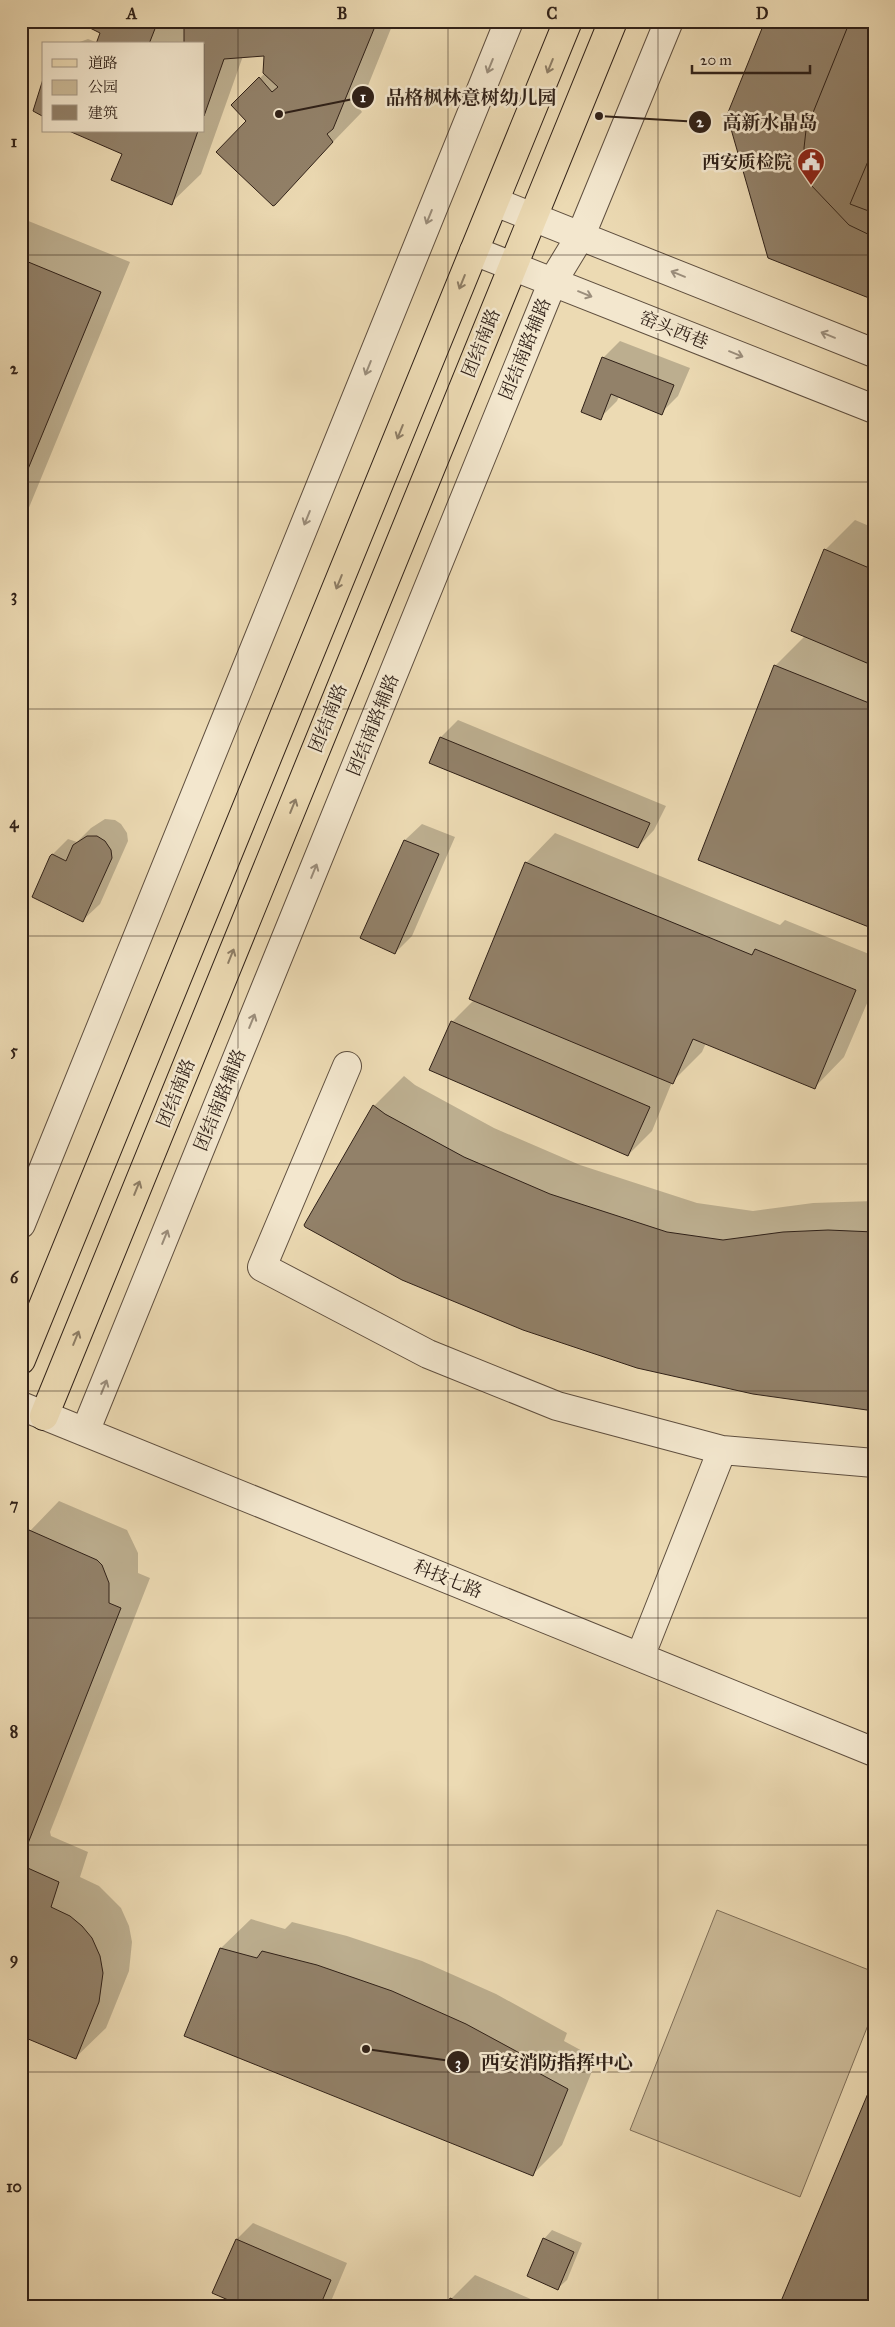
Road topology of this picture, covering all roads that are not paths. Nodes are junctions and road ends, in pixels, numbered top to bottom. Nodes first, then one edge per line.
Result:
1 (508, 21) edge
2 (568, 21) edge
3 (613, 21) edge
4 (669, 21) edge
5 (495, 202) junction
6 (533, 217) junction
7 (580, 235) junction
8 (474, 251) junction
9 (513, 266) junction
10 (553, 281) junction
11 (874, 353) edge
12 (874, 409) edge
13 (346, 1066) dead end
14 (21, 1224) edge
15 (21, 1360) edge
16 (33, 1411) edge
17 (85, 1432) junction
18 (722, 1450) junction
19 (874, 1463) edge
20 (640, 1657) junction
21 (874, 1752) edge

1 -> 14 street
2 -> 5 main road
3 - 6 main road, 团结南路
4 - 7 street, 团结南路辅路
5 - 6 street
5 - 8 main road
6 - 7 street
6 - 9 main road, 团结南路
7 - 10 street, 团结南路辅路
11 -> 7 street
8 - 9 street, 窑头西巷
8 -> 15 main road
9 - 10 street, 窑头西巷
16 -> 9 main road, 团结南路
10 -> 12 street, 窑头西巷
17 -> 10 street, 团结南路辅路
13 - 18 street
16 - 17 street, 科技七路
17 - 20 street, 科技七路
18 - 19 street
18 - 20 street
20 - 21 street, 科技七路

